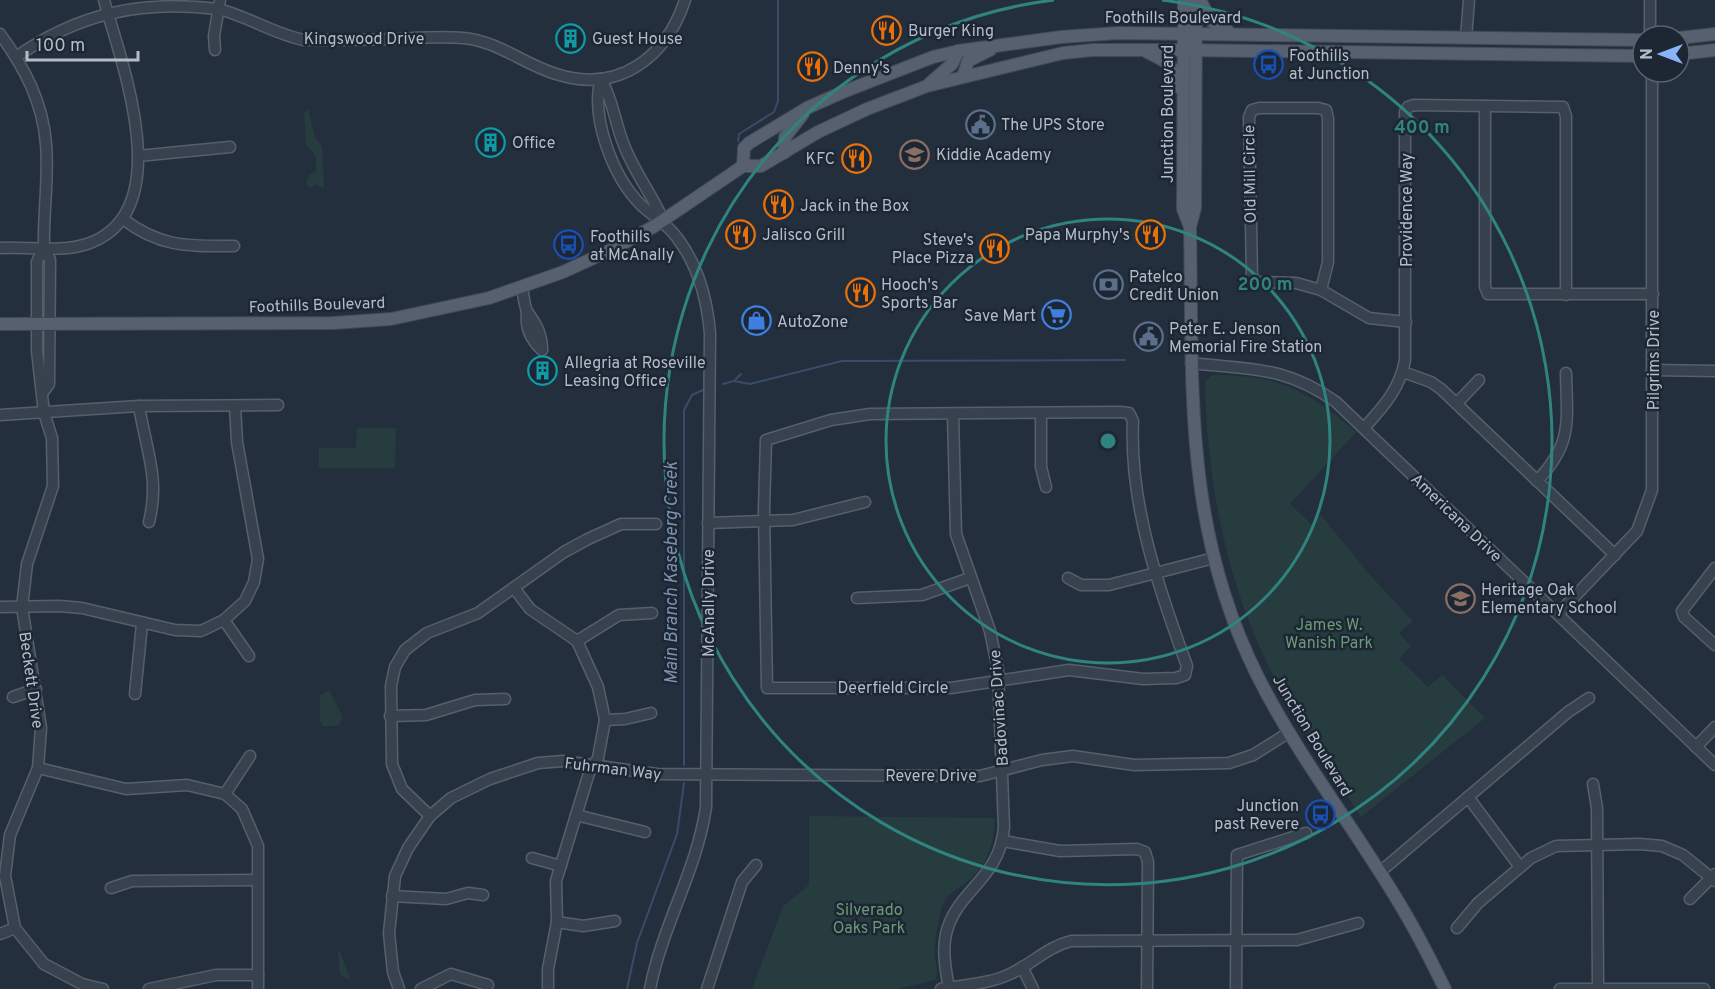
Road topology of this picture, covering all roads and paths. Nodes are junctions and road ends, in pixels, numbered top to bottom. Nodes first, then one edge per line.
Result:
1 (685, 0) edge
2 (1184, 0) edge
3 (1196, 0) edge
4 (1200, 0) edge
5 (1469, 0) edge
6 (1650, 0) edge
7 (219, 4) edge
8 (105, 5) edge
9 (1650, 24) edge
10 (1190, 33) junction
11 (1232, 33) junction
12 (0, 34) edge
13 (1715, 34) edge
14 (1691, 37) edge
15 (1466, 38) junction
16 (1631, 40) edge
17 (998, 46) junction
18 (215, 50) dead end
19 (1143, 50) junction
20 (1190, 50) junction
21 (1715, 50) edge
22 (958, 51) junction
23 (1691, 53) edge
24 (1631, 56) edge
25 (16, 57) junction
26 (963, 77) junction
27 (602, 79) junction
28 (1652, 84) edge
29 (927, 86) junction
30 (1485, 106) junction
31 (807, 108) junction
32 (1184, 142) junction
33 (230, 147) dead end
34 (784, 153) junction
35 (138, 156) junction
36 (743, 166) junction
37 (123, 219) junction
38 (663, 220) junction
39 (1190, 227) junction
40 (234, 246) dead end
41 (44, 247) junction
42 (0, 248) edge
43 (522, 288) junction
44 (1322, 290) junction
45 (1653, 294) junction
46 (1566, 295) junction
47 (1406, 322) junction
48 (50, 323) junction
49 (0, 324) edge
50 (36, 324) junction
51 (542, 350) dead end
52 (1191, 363) junction
53 (1653, 370) junction
54 (1715, 371) edge
55 (1403, 372) junction
56 (1566, 373) dead end
57 (1479, 380) dead end
58 (43, 392) junction
59 (1457, 403) junction
60 (278, 405) dead end
61 (139, 406) junction
62 (235, 406) junction
63 (44, 413) junction
64 (1041, 413) junction
65 (953, 414) junction
66 (0, 415) edge
67 (1364, 428) junction
68 (1537, 481) junction
69 (1046, 487) dead end
70 (865, 502) dead end
71 (149, 522) dead end
72 (708, 523) junction
73 (764, 523) junction
74 (656, 524) dead end
75 (1615, 555) junction
76 (1214, 558) junction
77 (1715, 568) edge
78 (1156, 573) junction
79 (970, 578) junction
80 (1068, 578) dead end
81 (514, 588) junction
82 (857, 598) dead end
83 (0, 607) edge
84 (22, 607) junction
85 (652, 613) dead end
86 (1558, 614) junction
87 (224, 620) junction
88 (142, 624) junction
89 (577, 641) junction
90 (1715, 645) edge
91 (249, 656) dead end
92 (998, 680) junction
93 (36, 689) junction
94 (135, 694) dead end
95 (13, 697) dead end
96 (1589, 698) dead end
97 (506, 699) dead end
98 (651, 713) dead end
99 (390, 716) junction
100 (605, 720) junction
101 (1715, 727) edge
102 (1288, 733) junction
103 (1696, 747) junction
104 (250, 756) dead end
105 (593, 765) junction
106 (1715, 765) edge
107 (38, 768) junction
108 (1003, 772) junction
109 (707, 774) junction
110 (1593, 784) dead end
111 (225, 794) junction
112 (1468, 797) junction
113 (576, 815) junction
114 (430, 816) junction
115 (645, 832) dead end
116 (1306, 833) dead end
117 (1003, 841) junction
118 (1597, 844) junction
119 (532, 858) dead end
120 (756, 865) dead end
121 (561, 866) junction
122 (1520, 867) junction
123 (1380, 872) junction
124 (1714, 878) edge
125 (257, 880) junction
126 (111, 888) dead end
127 (392, 896) junction
128 (483, 896) dead end
129 (1690, 899) dead end
130 (615, 921) dead end
131 (557, 922) junction
132 (1358, 923) dead end
133 (15, 928) junction
134 (1457, 928) dead end
135 (0, 934) edge
136 (1147, 939) junction
137 (1236, 940) junction
138 (1022, 967) junction
139 (258, 975) junction
140 (488, 985) dead end
141 (81, 986) edge
142 (947, 988) edge
143 (1598, 988) edge
144 (1689, 988) edge
145 (103, 989) edge
146 (149, 989) edge
147 (258, 989) edge
148 (399, 989) edge
149 (421, 989) edge
150 (548, 989) edge
151 (650, 989) edge
152 (707, 989) edge
153 (1033, 989) edge
154 (1147, 989) edge
155 (1236, 989) edge
156 (1445, 989) edge
157 (1560, 989) edge
158 (1704, 989) edge

1 - 27 street, Kingswood Drive
2 - 10 main road, Junction Boulevard
3 - 10 main road, Junction Boulevard
4 - 11 main road
5 - 15 street
6 - 9 street
7 - 8 street, Kingswood Drive
7 - 18 street
7 - 27 street, Kingswood Drive
8 - 25 street, Kingswood Drive
8 - 35 street
10 - 11 main road, Foothills Boulevard
10 - 17 main road, Foothills Boulevard
10 - 20 main road, Junction Boulevard
11 - 15 main road, Foothills Boulevard
12 - 25 street
13 - 14 main road
15 - 16 main road, Foothills Boulevard
17 - 22 main road, Foothills Boulevard
17 - 26 main road
19 - 20 main road, Foothills Boulevard
19 - 26 main road, Foothills Boulevard
19 - 32 main road
20 - 24 main road, Foothills Boulevard
20 - 32 main road, Junction Boulevard
20 - 39 main road, Junction Boulevard
21 - 23 main road
22 - 29 main road
22 - 31 main road, Foothills Boulevard
25 - 41 street
26 - 29 main road, Foothills Boulevard
27 - 38 street, McAnally Drive
27 - 38 street, McAnally Drive
28 - 45 street, Pilgrims Drive
29 - 34 main road, Foothills Boulevard
30 - 46 street, Providence Way
30 - 46 street
30 - 47 street, Providence Way
31 - 34 main road
31 - 36 main road, Foothills Boulevard
32 - 39 main road, Junction Boulevard
33 - 35 street
34 - 36 main road, Foothills Boulevard
35 - 37 street
36 - 38 main road, Foothills Boulevard
37 - 40 street
37 - 41 street
38 - 43 main road, Foothills Boulevard
38 - 72 street, McAnally Drive
39 - 52 main road, Junction Boulevard
41 - 42 street
41 - 48 street, Beckett Drive
41 - 50 street, Beckett Drive
43 - 48 main road, Foothills Boulevard
43 - 51 street
44 - 44 street, Old Mill Circle
44 - 47 street, Old Mill Circle
45 - 46 street
45 - 53 street, Pilgrims Drive
47 - 55 street, Providence Way
48 - 50 main road, Foothills Boulevard
48 - 58 street, Beckett Drive
49 - 50 main road, Foothills Boulevard
50 - 58 street, Beckett Drive
52 - 67 street, Americana Drive
52 - 76 main road, Junction Boulevard
53 - 54 street
53 - 75 street, Pilgrims Drive
55 - 59 street
55 - 67 street, Providence Way
56 - 68 street
57 - 59 street
58 - 63 street, Beckett Drive
59 - 68 street
60 - 62 street
61 - 62 street
61 - 63 street
61 - 71 street
62 - 87 street
63 - 66 street
63 - 84 street, Beckett Drive
64 - 65 street, Deerfield Circle
64 - 69 street
64 - 78 street, Deerfield Circle
65 - 73 street, Deerfield Circle
65 - 79 street, Badovinac Drive
67 - 86 street, Americana Drive
68 - 75 street
70 - 73 street
72 - 73 street
72 - 109 street, McAnally Drive
73 - 92 street, Deerfield Circle
74 - 81 street
75 - 86 street, Pilgrims Drive
76 - 78 street
76 - 102 main road, Junction Boulevard
77 - 90 street
78 - 80 street
78 - 92 street, Deerfield Circle
79 - 82 street
79 - 92 street, Badovinac Drive
81 - 89 street
81 - 99 street
83 - 84 street
84 - 88 street
84 - 93 street, Beckett Drive
85 - 89 street
86 - 103 street, Americana Drive
87 - 88 street
87 - 91 street
88 - 94 street
89 - 100 street
92 - 108 street, Badovinac Drive
93 - 95 street
93 - 107 street, Beckett Drive
96 - 112 street
97 - 99 street
98 - 100 street
99 - 114 street
100 - 105 street
101 - 103 street
102 - 108 street, Revere Drive
102 - 123 main road, Junction Boulevard
103 - 106 street, Americana Drive
104 - 111 street
105 - 109 street, Fuhrman Way
105 - 113 street
105 - 114 street, Fuhrman Way
107 - 111 street
107 - 133 street, Beckett Drive
108 - 109 street, Revere Drive
108 - 117 street, Badovinac Drive
109 - 151 street, McAnally Drive
110 - 118 street
111 - 125 street
112 - 122 street
112 - 123 street
113 - 115 street
113 - 121 street
114 - 127 street, Fuhrman Way
116 - 137 street
117 - 136 street
117 - 142 street, Badovinac Drive
118 - 122 street
118 - 124 street
118 - 143 street
119 - 121 street
120 - 152 street
121 - 131 street
122 - 134 street
123 - 156 main road, Junction Boulevard
124 - 129 street
125 - 126 street
125 - 139 street
127 - 128 street
127 - 148 street, Fuhrman Way
130 - 131 street
131 - 150 street
132 - 137 street
133 - 135 street
133 - 141 street, Beckett Drive
136 - 137 street
136 - 138 street
136 - 154 street
137 - 155 street
138 - 142 street
138 - 153 street
139 - 146 street
139 - 147 street
140 - 149 street
141 - 145 street, Beckett Drive
143 - 144 street
143 - 157 street
144 - 158 street

